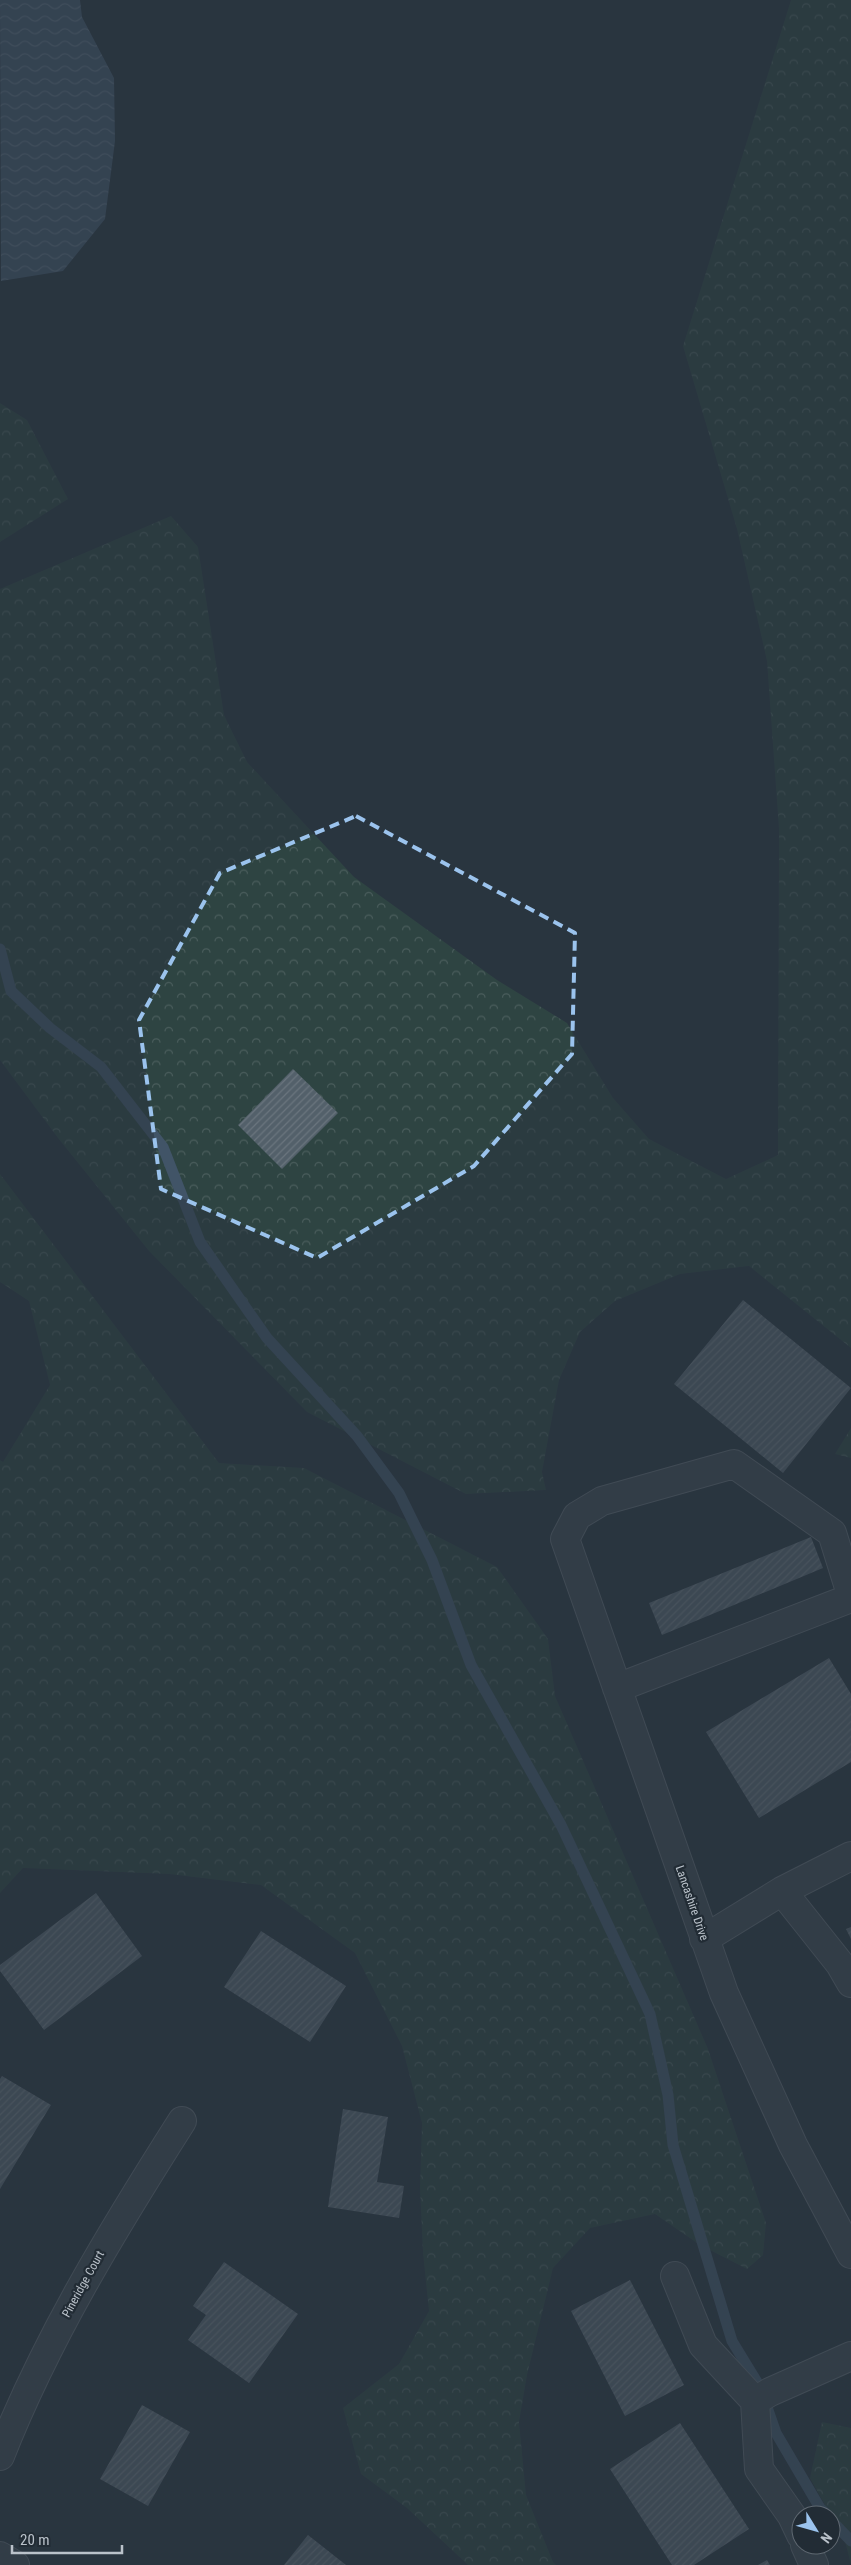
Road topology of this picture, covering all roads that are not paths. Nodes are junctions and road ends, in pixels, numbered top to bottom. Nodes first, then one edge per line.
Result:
1 (851, 1594) edge
2 (851, 1598) edge
3 (617, 1688) junction
4 (851, 1856) edge
5 (782, 1890) junction
6 (704, 1939) junction
7 (851, 1983) edge
8 (182, 2121) dead end
9 (851, 2254) edge
10 (675, 2276) dead end
11 (851, 2356) edge
12 (755, 2401) junction
13 (0, 2456) edge
14 (791, 2515) edge
15 (0, 2556) edge
16 (15, 2565) edge

1 - 3 street, Lancashire Drive
2 - 3 street
3 - 6 street, Lancashire Drive
4 - 5 street
5 - 6 street
5 - 7 street
6 - 9 street, Lancashire Drive
8 - 13 street, Pineridge Court
10 - 12 street
11 - 12 street
12 - 14 street
15 - 16 street

